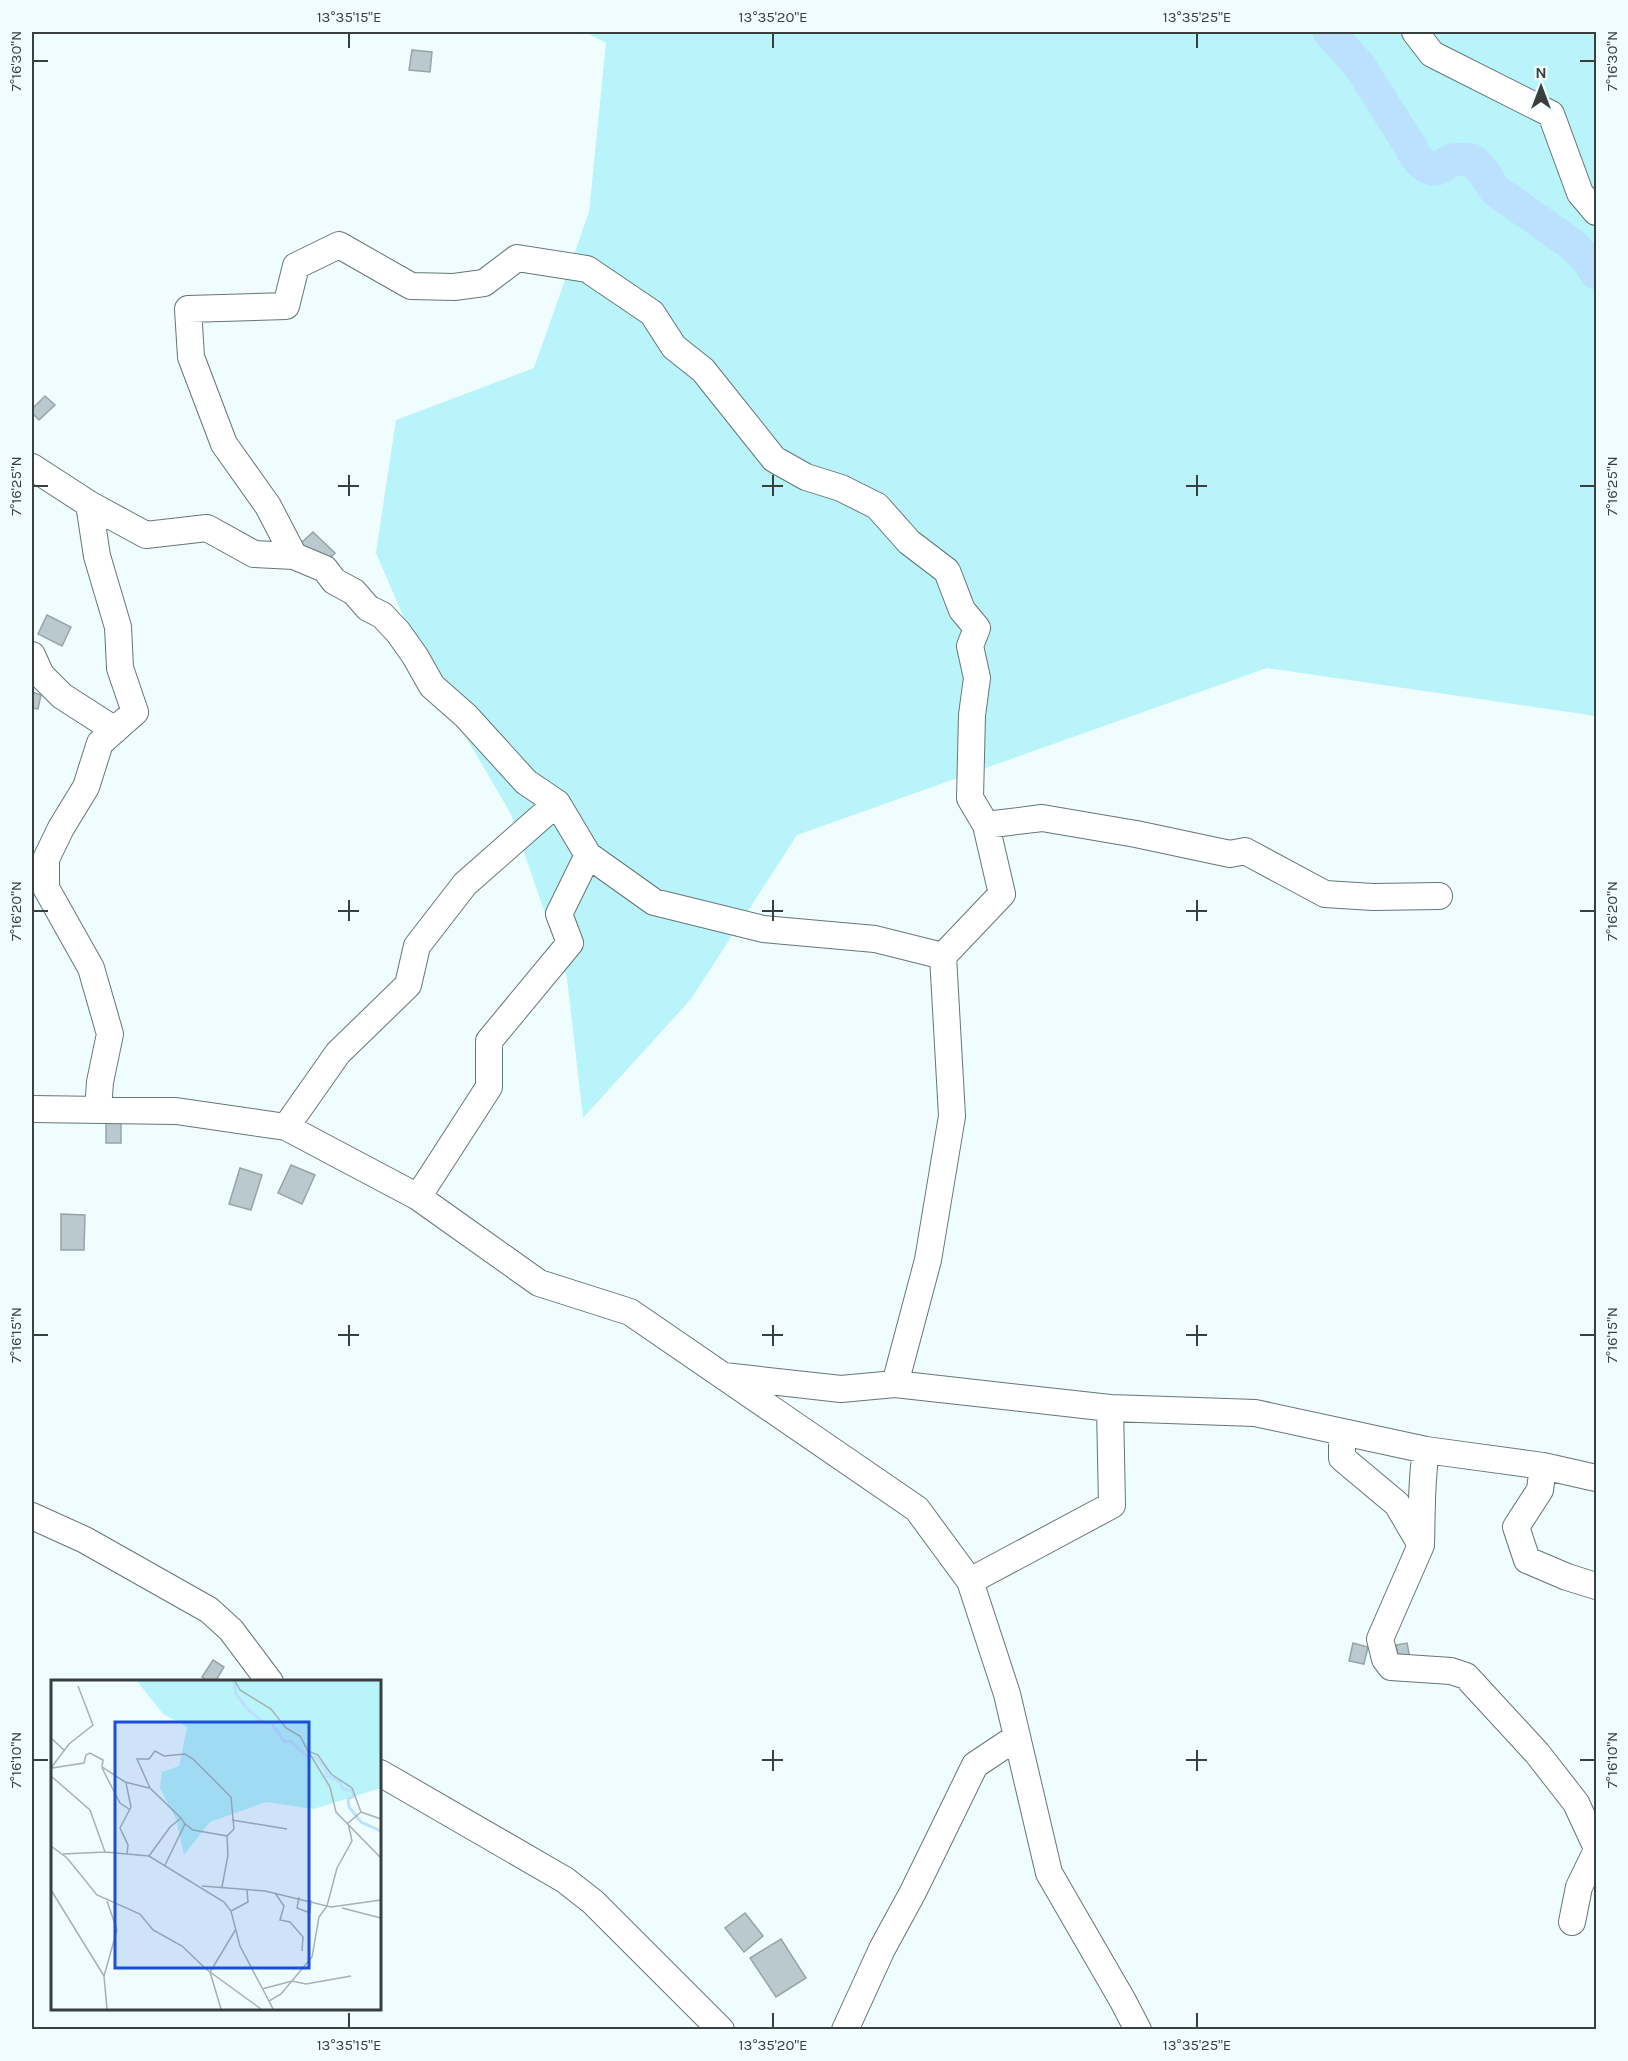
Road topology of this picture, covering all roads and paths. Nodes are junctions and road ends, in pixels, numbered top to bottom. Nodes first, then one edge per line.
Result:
1 (1415, 32) edge
2 (1596, 212) edge
3 (32, 466) edge
4 (89, 504) junction
5 (294, 556) junction
6 (32, 656) edge
7 (115, 730) junction
8 (557, 803) junction
9 (986, 825) junction
10 (588, 855) junction
11 (1439, 896) dead end
12 (943, 956) junction
13 (32, 1109) edge
14 (98, 1110) junction
15 (286, 1127) junction
16 (418, 1197) junction
17 (720, 1376) junction
18 (895, 1384) junction
19 (1110, 1408) junction
20 (1342, 1432) junction
21 (1426, 1450) junction
22 (1543, 1466) junction
23 (1596, 1478) edge
24 (32, 1516) edge
25 (1421, 1545) junction
26 (970, 1581) junction
27 (1596, 1586) edge
28 (268, 1680) edge
29 (1017, 1737) junction
30 (381, 1774) edge
31 (1586, 1806) edge
32 (1596, 1846) edge
33 (1596, 1852) edge
34 (1572, 1922) dead end
35 (721, 2030) edge
36 (845, 2030) edge
37 (1138, 2030) edge

1 - 2 street
3 - 4 street
4 - 5 street
4 - 7 street
5 - 8 street
5 - 9 street
6 - 7 street
7 - 14 street
8 - 10 street
8 - 15 street
9 - 11 street
9 - 12 street
10 - 12 street
10 - 16 street
12 - 18 street
13 - 14 street
14 - 15 street
15 - 16 street
16 - 17 street
17 - 18 street
17 - 26 street
18 - 19 street
19 - 20 street
19 - 26 street
20 - 21 street
20 - 25 street
21 - 22 street
21 - 25 street
22 - 23 street
22 - 27 street
24 - 28 street
25 - 31 street
26 - 29 street
29 - 36 street
29 - 37 street
30 - 35 street
31 - 32 street
33 - 34 street

